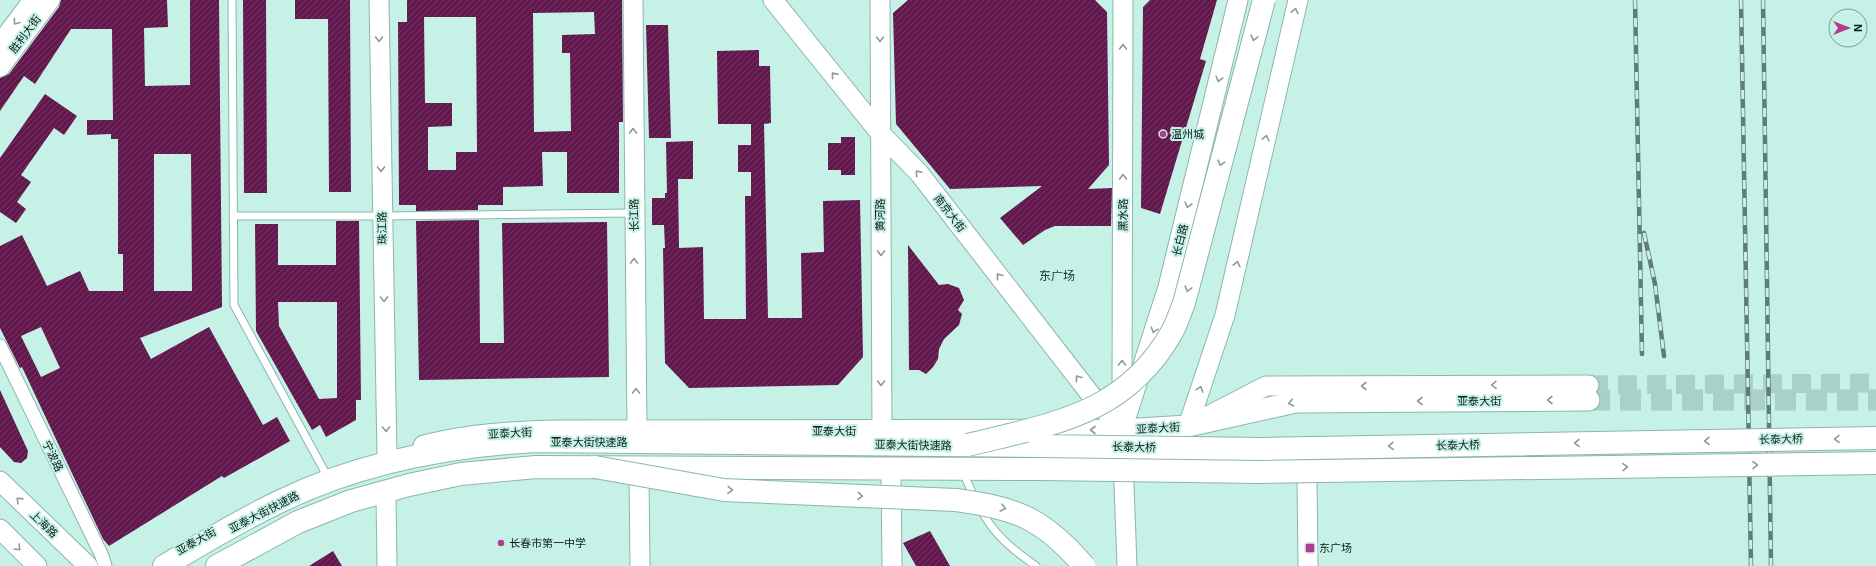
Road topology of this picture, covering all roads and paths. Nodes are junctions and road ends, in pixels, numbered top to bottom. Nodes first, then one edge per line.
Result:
1 (33, 0) edge
2 (50, 0) edge
3 (232, 0) edge
4 (378, 0) edge
5 (633, 0) edge
6 (773, 0) edge
7 (880, 0) edge
8 (1123, 0) edge
9 (1238, 0) edge
10 (1264, 0) edge
11 (1298, 0) edge
12 (0, 44) edge
13 (0, 67) edge
14 (880, 133) junction
15 (634, 213) junction
16 (233, 216) junction
17 (382, 216) junction
18 (0, 346) edge
19 (1589, 392) tunnel mouth
20 (1188, 426) junction
21 (637, 430) junction
22 (1122, 430) junction
23 (882, 431) junction
24 (1876, 438) edge
25 (968, 446) junction
26 (1039, 446) joint
27 (387, 456) junction
28 (1876, 463) edge
29 (1591, 466) joint
30 (595, 467) junction
31 (326, 474) junction
32 (639, 474) junction
33 (891, 477) junction
34 (965, 477) junction
35 (1124, 478) junction
36 (1307, 479) junction
37 (0, 481) edge
38 (386, 496) junction
39 (0, 529) edge
40 (37, 566) edge
41 (88, 566) edge
42 (105, 566) edge
43 (152, 566) edge
44 (164, 566) edge
45 (217, 566) edge
46 (228, 566) edge
47 (387, 566) edge
48 (640, 566) edge
49 (892, 566) edge
50 (1036, 566) edge
51 (1084, 566) edge
52 (1127, 566) edge
53 (1308, 566) edge

1 -> 12 street, 胜利大街
2 - 13 street, 胜利大街
3 - 16 lane
4 -> 17 street, 珠江路
15 -> 5 street, 长江路
14 -> 6 street, 南京大街
7 -> 14 street, 黄河路
22 -> 8 street, 黑水路
9 -> 22 street, 长白路
10 -> 25 highway, bridge
20 -> 11 street
22 -> 14 street, 南京大街
14 -> 23 street, 黄河路
15 - 17 lane
21 -> 15 street, 长江路
16 - 17 lane
16 - 31 lane
17 -> 27 street, 珠江路
18 - 42 street, 宁波路
19 -> 20 main road, 亚泰大街
20 - 22 main road, 亚泰大街
21 - 23 main road, 亚泰大街
21 - 27 main road, 亚泰大街
22 -> 23 main road, 亚泰大街
22 - 35 street, 长白路
24 -> 26 highway, 长泰大桥, bridge
25 - 26 highway, 亚泰大街快速路, bridge
25 - 44 highway, 亚泰大街快速路
27 - 31 main road, 亚泰大街
30 -> 28 highway, 亚泰大街快速路, bridge
29 - 35 main road
29 - 36 street
30 - 45 highway, 亚泰大街快速路
30 -> 51 highway, bridge
31 - 43 main road, 亚泰大街
32 - 33 main road
32 - 38 main road
32 - 48 street
33 - 34 main road
33 - 49 street
34 - 35 main road
34 - 50 lane
35 - 36 street
35 - 52 street
36 - 53 street
41 -> 37 street, 上海路
38 - 46 main road
38 - 47 street
39 -> 40 street

